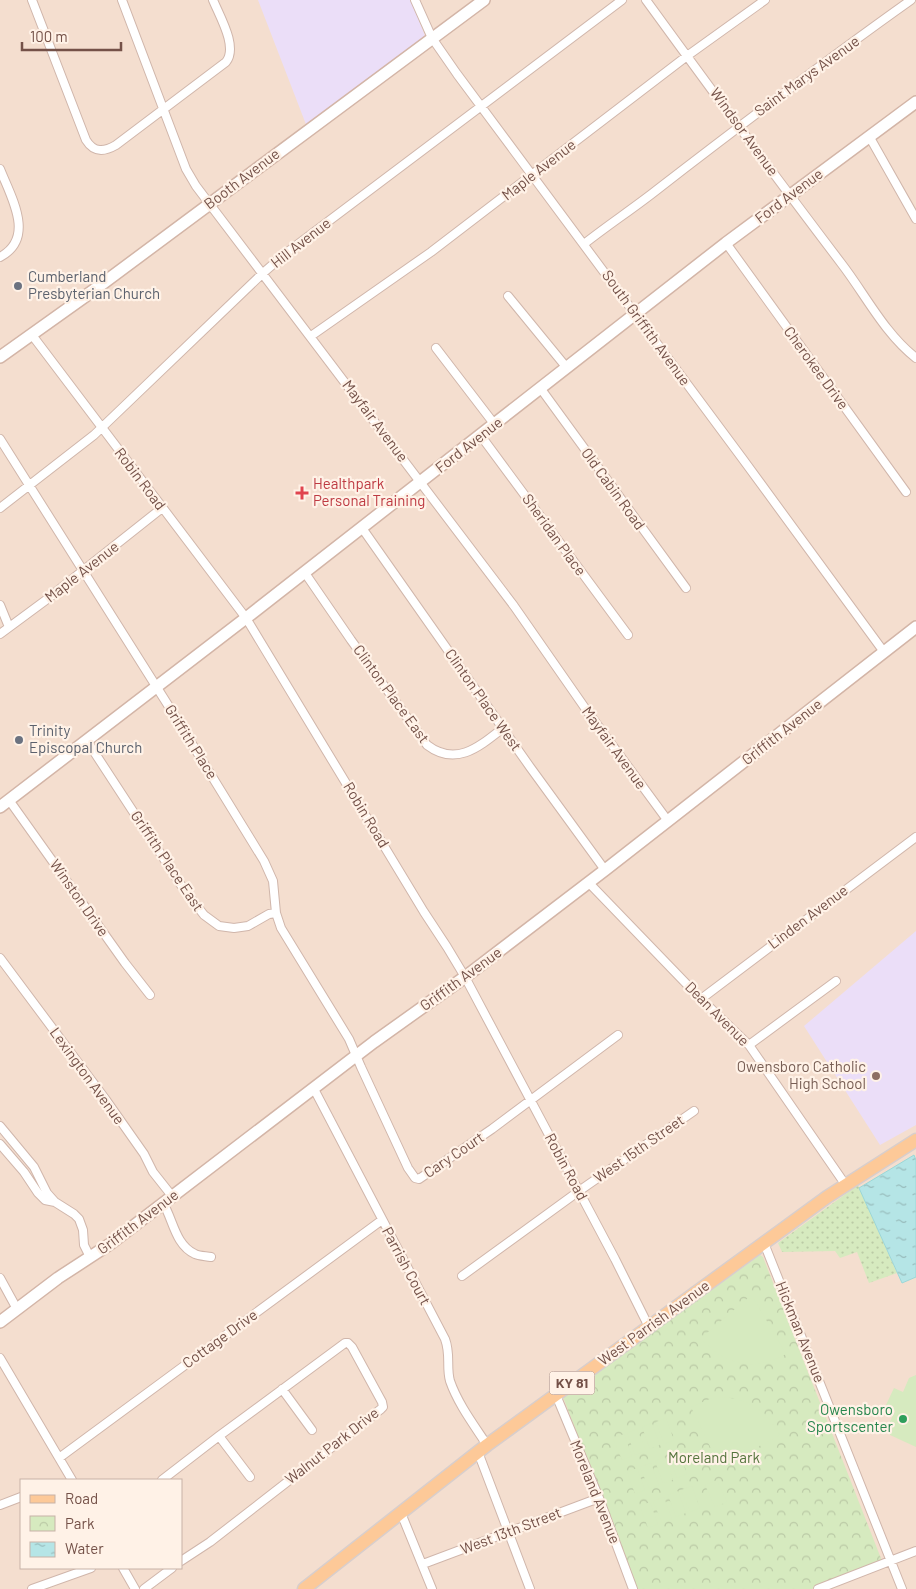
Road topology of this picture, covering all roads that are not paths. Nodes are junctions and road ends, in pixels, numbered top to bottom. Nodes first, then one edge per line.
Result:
1 (32, 0) edge
2 (122, 0) edge
3 (213, 0) edge
4 (415, 0) edge
5 (484, 0) edge
6 (622, 0) edge
7 (646, 0) edge
8 (765, 0) edge
9 (911, 0) edge
10 (432, 38) junction
11 (687, 56) junction
12 (916, 102) edge
13 (482, 106) junction
14 (164, 109) junction
15 (739, 125) junction
16 (869, 136) junction
17 (0, 169) edge
18 (532, 175) junction
19 (789, 195) junction
20 (210, 204) junction
21 (916, 220) edge
22 (726, 243) junction
23 (584, 244) junction
24 (0, 258) edge
25 (263, 273) junction
26 (508, 296) dead end
27 (635, 314) junction
28 (32, 335) junction
29 (311, 336) junction
30 (436, 348) dead end
31 (0, 357) edge
32 (916, 357) edge
33 (566, 368) junction
34 (541, 389) junction
35 (495, 424) junction
36 (101, 428) junction
37 (481, 436) junction
38 (0, 439) edge
39 (421, 482) junction
40 (29, 485) junction
41 (906, 492) dead end
42 (0, 508) edge
43 (162, 508) junction
44 (362, 528) junction
45 (83, 571) junction
46 (305, 573) junction
47 (686, 588) dead end
48 (0, 606) edge
49 (246, 618) junction
50 (9, 627) junction
51 (916, 627) edge
52 (0, 634) edge
53 (628, 635) dead end
54 (884, 652) junction
55 (156, 688) junction
56 (503, 728) junction
57 (86, 741) junction
58 (5, 804) edge
59 (668, 821) junction
60 (916, 837) edge
61 (606, 870) junction
62 (588, 883) junction
63 (276, 912) junction
64 (0, 958) edge
65 (465, 977) junction
66 (836, 981) dead end
67 (150, 995) dead end
68 (701, 999) junction
69 (618, 1035) dead end
70 (749, 1045) junction
71 (356, 1056) junction
72 (314, 1089) junction
73 (530, 1100) junction
74 (694, 1111) dead end
75 (0, 1126) edge
76 (916, 1140) edge
77 (0, 1144) edge
78 (845, 1184) junction
79 (579, 1191) junction
80 (167, 1200) junction
81 (55, 1202) junction
82 (382, 1220) junction
83 (764, 1242) junction
84 (90, 1257) junction
85 (210, 1257) dead end
86 (462, 1276) dead end
87 (0, 1278) edge
88 (17, 1309) junction
89 (0, 1322) edge
90 (649, 1327) junction
91 (0, 1358) edge
92 (282, 1389) junction
93 (556, 1395) junction
94 (312, 1430) dead end
95 (219, 1436) junction
96 (483, 1448) junction
97 (59, 1458) junction
98 (250, 1477) dead end
99 (68, 1479) edge
100 (163, 1479) edge
101 (20, 1497) edge
102 (599, 1498) junction
103 (0, 1505) edge
104 (401, 1513) junction
105 (509, 1532) junction
106 (916, 1551) edge
107 (182, 1560) edge
108 (891, 1560) junction
109 (422, 1564) junction
110 (87, 1569) edge
111 (124, 1569) edge
112 (171, 1569) edge
113 (35, 1589) edge
114 (135, 1589) edge
115 (144, 1589) edge
116 (304, 1589) edge
117 (432, 1589) edge
118 (530, 1589) edge
119 (633, 1589) edge
120 (818, 1589) edge
121 (902, 1589) edge

1 - 14 street
2 - 14 street, Mayfair Avenue
3 - 14 street
4 - 10 street, South Griffith Avenue
5 - 10 street, Booth Avenue
6 - 13 street, Hill Avenue
7 - 11 street, Windsor Avenue
8 - 11 street, Maple Avenue
9 - 15 street, Saint Marys Avenue
10 - 13 street, South Griffith Avenue
10 - 20 street, Booth Avenue
11 - 15 street, Windsor Avenue
11 - 18 street, Maple Avenue
12 - 16 street, Ford Avenue
13 - 18 street, South Griffith Avenue
13 - 25 street, Hill Avenue
14 - 20 street, Mayfair Avenue
15 - 19 street, Windsor Avenue
15 - 23 street, Saint Marys Avenue
16 - 19 street, Ford Avenue
16 - 21 street
17 - 24 street
18 - 23 street, South Griffith Avenue
18 - 29 street, Maple Avenue
19 - 22 street, Ford Avenue
19 - 32 street, Windsor Avenue
20 - 25 street, Mayfair Avenue
20 - 28 street, Booth Avenue
22 - 27 street, Ford Avenue
22 - 41 street, Cherokee Drive
23 - 27 street, South Griffith Avenue
25 - 29 street, Mayfair Avenue
25 - 36 street, Hill Avenue
26 - 33 street
27 - 33 street, Ford Avenue
27 - 54 street, South Griffith Avenue
28 - 31 street, Booth Avenue
28 - 36 street, Robin Road
29 - 39 street, Mayfair Avenue
30 - 35 street
33 - 34 street, Ford Avenue
34 - 35 street, Ford Avenue
34 - 47 street, Old Cabin Road
35 - 37 street, Ford Avenue
36 - 40 street, Hill Avenue
36 - 43 street, Robin Road
37 - 39 street, Ford Avenue
37 - 53 street, Sheridan Place
38 - 40 street, Griffith Place
39 - 44 street, Ford Avenue
39 - 59 street, Mayfair Avenue
40 - 42 street, Hill Avenue
40 - 45 street, Griffith Place
43 - 45 street, Maple Avenue
43 - 49 street, Robin Road
44 - 46 street, Ford Avenue
44 - 56 street, Clinton Place West
45 - 50 street, Maple Avenue
45 - 55 street, Griffith Place
46 - 49 street, Ford Avenue
46 - 56 street, Clinton Place East
48 - 50 street
49 - 55 street, Ford Avenue
49 - 65 street, Robin Road
50 - 52 street, Maple Avenue
51 - 54 street, Griffith Avenue
54 - 59 street, Griffith Avenue
55 - 57 street, Ford Avenue
55 - 63 street, Griffith Place
56 - 61 street, Clinton Place West
57 - 58 street, Ford Avenue
57 - 63 street, Griffith Place East
58 - 67 street, Winston Drive
59 - 61 street, Griffith Avenue
60 - 68 street, Linden Avenue
61 - 62 street, Griffith Avenue
62 - 65 street, Griffith Avenue
62 - 68 street, Dean Avenue
63 - 71 street, Griffith Place
64 - 80 street, Lexington Avenue
65 - 71 street, Griffith Avenue
65 - 73 street, Robin Road
66 - 70 street
68 - 70 street, Dean Avenue
69 - 73 street
70 - 78 street, Dean Avenue
71 - 72 street, Griffith Avenue
71 - 73 street, Cary Court
72 - 80 street, Griffith Avenue
72 - 82 street, Parrish Court
73 - 79 street, Robin Road
74 - 79 street, West 15th Street
75 - 81 street
76 - 78 main road, West Parrish Avenue / KY 81
77 - 81 street
78 - 83 main road, West Parrish Avenue / KY 81
79 - 86 street, West 15th Street
79 - 90 street, Robin Road
80 - 84 street, Griffith Avenue
80 - 85 street, Lexington Avenue
81 - 84 street
82 - 96 street, Parrish Court
82 - 97 street, Cottage Drive
83 - 90 main road, West Parrish Avenue / KY 81
83 - 108 street, Hickman Avenue
84 - 88 street, Griffith Avenue
87 - 88 street
88 - 89 street, Griffith Avenue
90 - 93 main road, West Parrish Avenue / KY 81
91 - 97 street
92 - 94 street
92 - 95 street, Walnut Park Drive
92 - 107 street, Walnut Park Drive
93 - 96 main road, West Parrish Avenue / KY 81
93 - 102 street, Moreland Avenue
95 - 98 street
95 - 100 street, Walnut Park Drive
96 - 104 main road, West Parrish Avenue / KY 81
96 - 105 street, Parrish Court
97 - 99 street
101 - 103 street
102 - 105 street, West 13th Street
102 - 119 street, Moreland Avenue
104 - 109 street
104 - 116 main road, West Parrish Avenue / KY 81
105 - 109 street, West 13th Street
105 - 118 street, Parrish Court
106 - 108 street
108 - 120 street
108 - 121 street, Hickman Avenue
109 - 117 street
110 - 113 street
111 - 114 street
112 - 115 street

